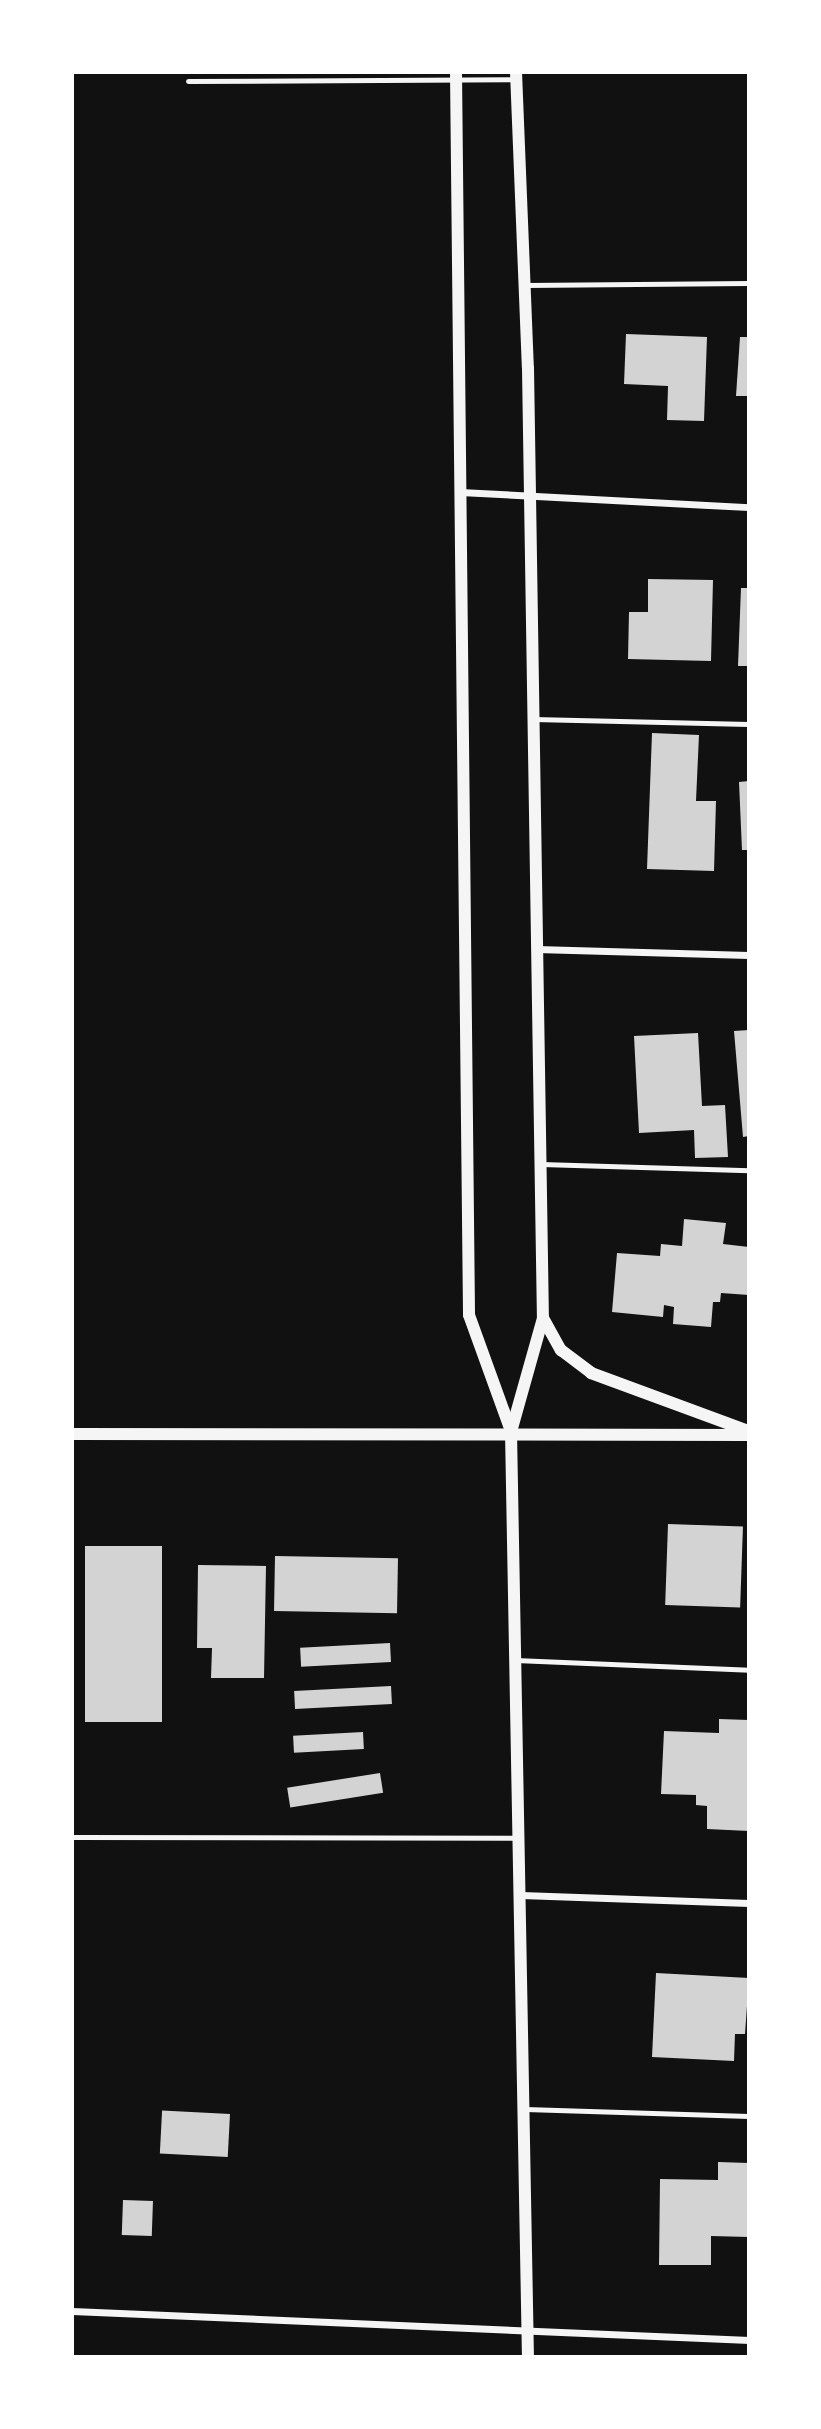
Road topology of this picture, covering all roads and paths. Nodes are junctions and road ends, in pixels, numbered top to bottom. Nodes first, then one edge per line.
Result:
1 (456, 76) edge
2 (516, 76) edge
3 (188, 80) dead end
4 (749, 283) edge
5 (525, 285) junction
6 (530, 491) junction
7 (459, 492) junction
8 (749, 507) edge
9 (533, 719) junction
10 (749, 724) edge
11 (536, 949) junction
12 (749, 955) edge
13 (541, 1164) junction
14 (749, 1170) edge
15 (543, 1318) junction
16 (511, 1432) junction
17 (749, 1433) edge
18 (72, 1434) edge
19 (515, 1660) junction
20 (749, 1670) edge
21 (72, 1837) edge
22 (519, 1838) junction
23 (521, 1895) junction
24 (749, 1903) edge
25 (523, 2109) junction
26 (749, 2116) edge
27 (72, 2311) edge
28 (528, 2334) junction
29 (749, 2340) edge
30 (528, 2357) edge

1 - 2 lane
1 - 3 lane
1 - 7 street
2 - 5 street
4 - 5 lane
5 - 6 street
6 - 7 street
6 - 8 street
6 - 9 street
7 - 16 street
9 - 10 lane
9 - 11 street
11 - 12 street
11 - 13 street
13 - 14 lane
13 - 15 street
15 - 16 street
15 - 17 street
16 - 17 street
16 - 18 street
16 - 19 street
19 - 20 lane
19 - 22 street
21 - 22 lane
22 - 23 street
23 - 24 street
23 - 25 street
25 - 26 lane
25 - 28 street
27 - 28 street
28 - 29 street
28 - 30 street

